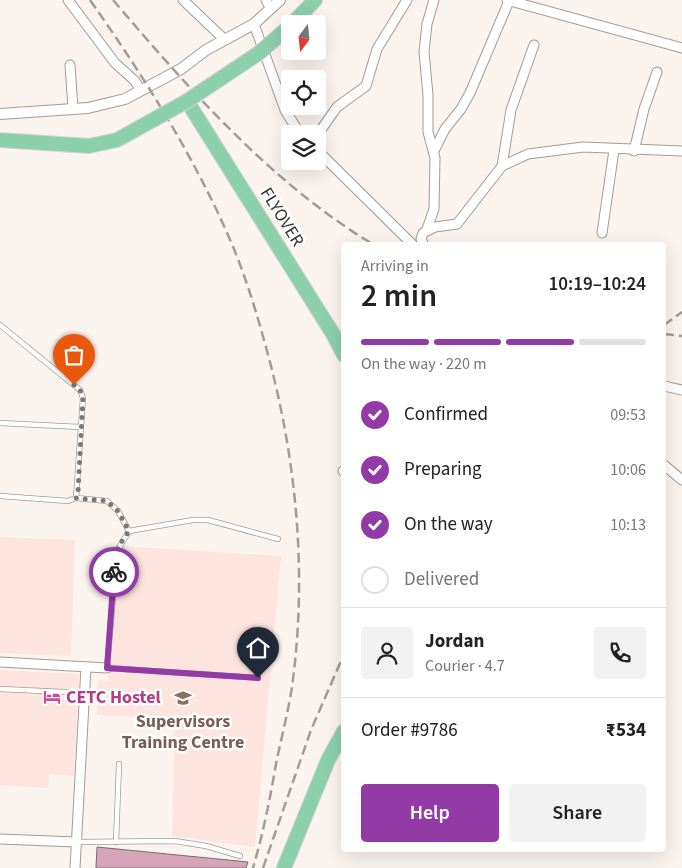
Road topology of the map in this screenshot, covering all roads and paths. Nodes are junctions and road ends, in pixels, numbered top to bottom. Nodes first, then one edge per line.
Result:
1 (68, 0) edge
2 (183, 0) edge
3 (280, 0) edge
4 (315, 0) edge
5 (407, 0) edge
6 (434, 0) edge
7 (508, 0) edge
8 (268, 4) edge
9 (301, 15) edge
10 (254, 24) junction
11 (281, 34) edge
12 (225, 40) junction
13 (534, 45) dead end
14 (682, 48) edge
15 (70, 65) dead end
16 (658, 72) dead end
17 (142, 91) junction
18 (186, 101) junction
19 (73, 109) junction
20 (0, 114) edge
21 (294, 125) edge
22 (324, 125) edge
23 (0, 140) edge
24 (614, 150) junction
25 (434, 151) junction
26 (634, 151) junction
27 (682, 151) edge
28 (326, 159) edge
29 (502, 166) junction
30 (427, 229) junction
31 (602, 233) dead end
32 (410, 242) edge
33 (423, 242) edge
34 (0, 325) edge
35 (341, 349) edge
36 (666, 386) edge
37 (682, 390) edge
38 (0, 423) edge
39 (80, 427) junction
40 (666, 468) edge
41 (682, 480) edge
42 (0, 496) edge
43 (76, 498) junction
44 (129, 531) junction
45 (278, 538) dead end
46 (0, 662) edge
47 (86, 667) junction
48 (107, 668) junction
49 (258, 678) dead end
50 (0, 688) edge
51 (85, 693) junction
52 (341, 736) edge
53 (119, 764) dead end
54 (0, 839) edge
55 (76, 842) junction
56 (116, 842) junction
57 (240, 856) dead end
58 (75, 868) edge
59 (284, 868) edge

1 - 17 street
2 - 12 street
3 - 8 street
4 - 9 main road
5 - 22 street
6 - 25 street
7 - 14 street
7 - 25 street
8 - 10 street
10 - 12 street
10 - 21 street
11 - 18 main road, bridge
12 - 17 street
13 - 29 street
15 - 19 street
16 - 26 street
17 - 19 street
18 - 23 main road, bridge
18 - 35 main road, FLYOVER
19 - 20 street
24 - 26 street
24 - 29 street
24 - 31 street
25 - 30 street
26 - 27 street
28 - 32 street
29 - 30 street
30 - 33 street
34 - 39 lane
36 - 37 street
38 - 39 lane
39 - 43 lane
40 - 41 street
42 - 43 lane
43 - 44 lane
44 - 45 lane
44 - 48 lane
46 - 47 street
47 - 48 street
47 - 51 street
48 - 49 lane
50 - 51 lane
51 - 55 street
52 - 59 main road
53 - 56 lane
54 - 55 street
55 - 56 lane
55 - 58 street
56 - 57 lane

